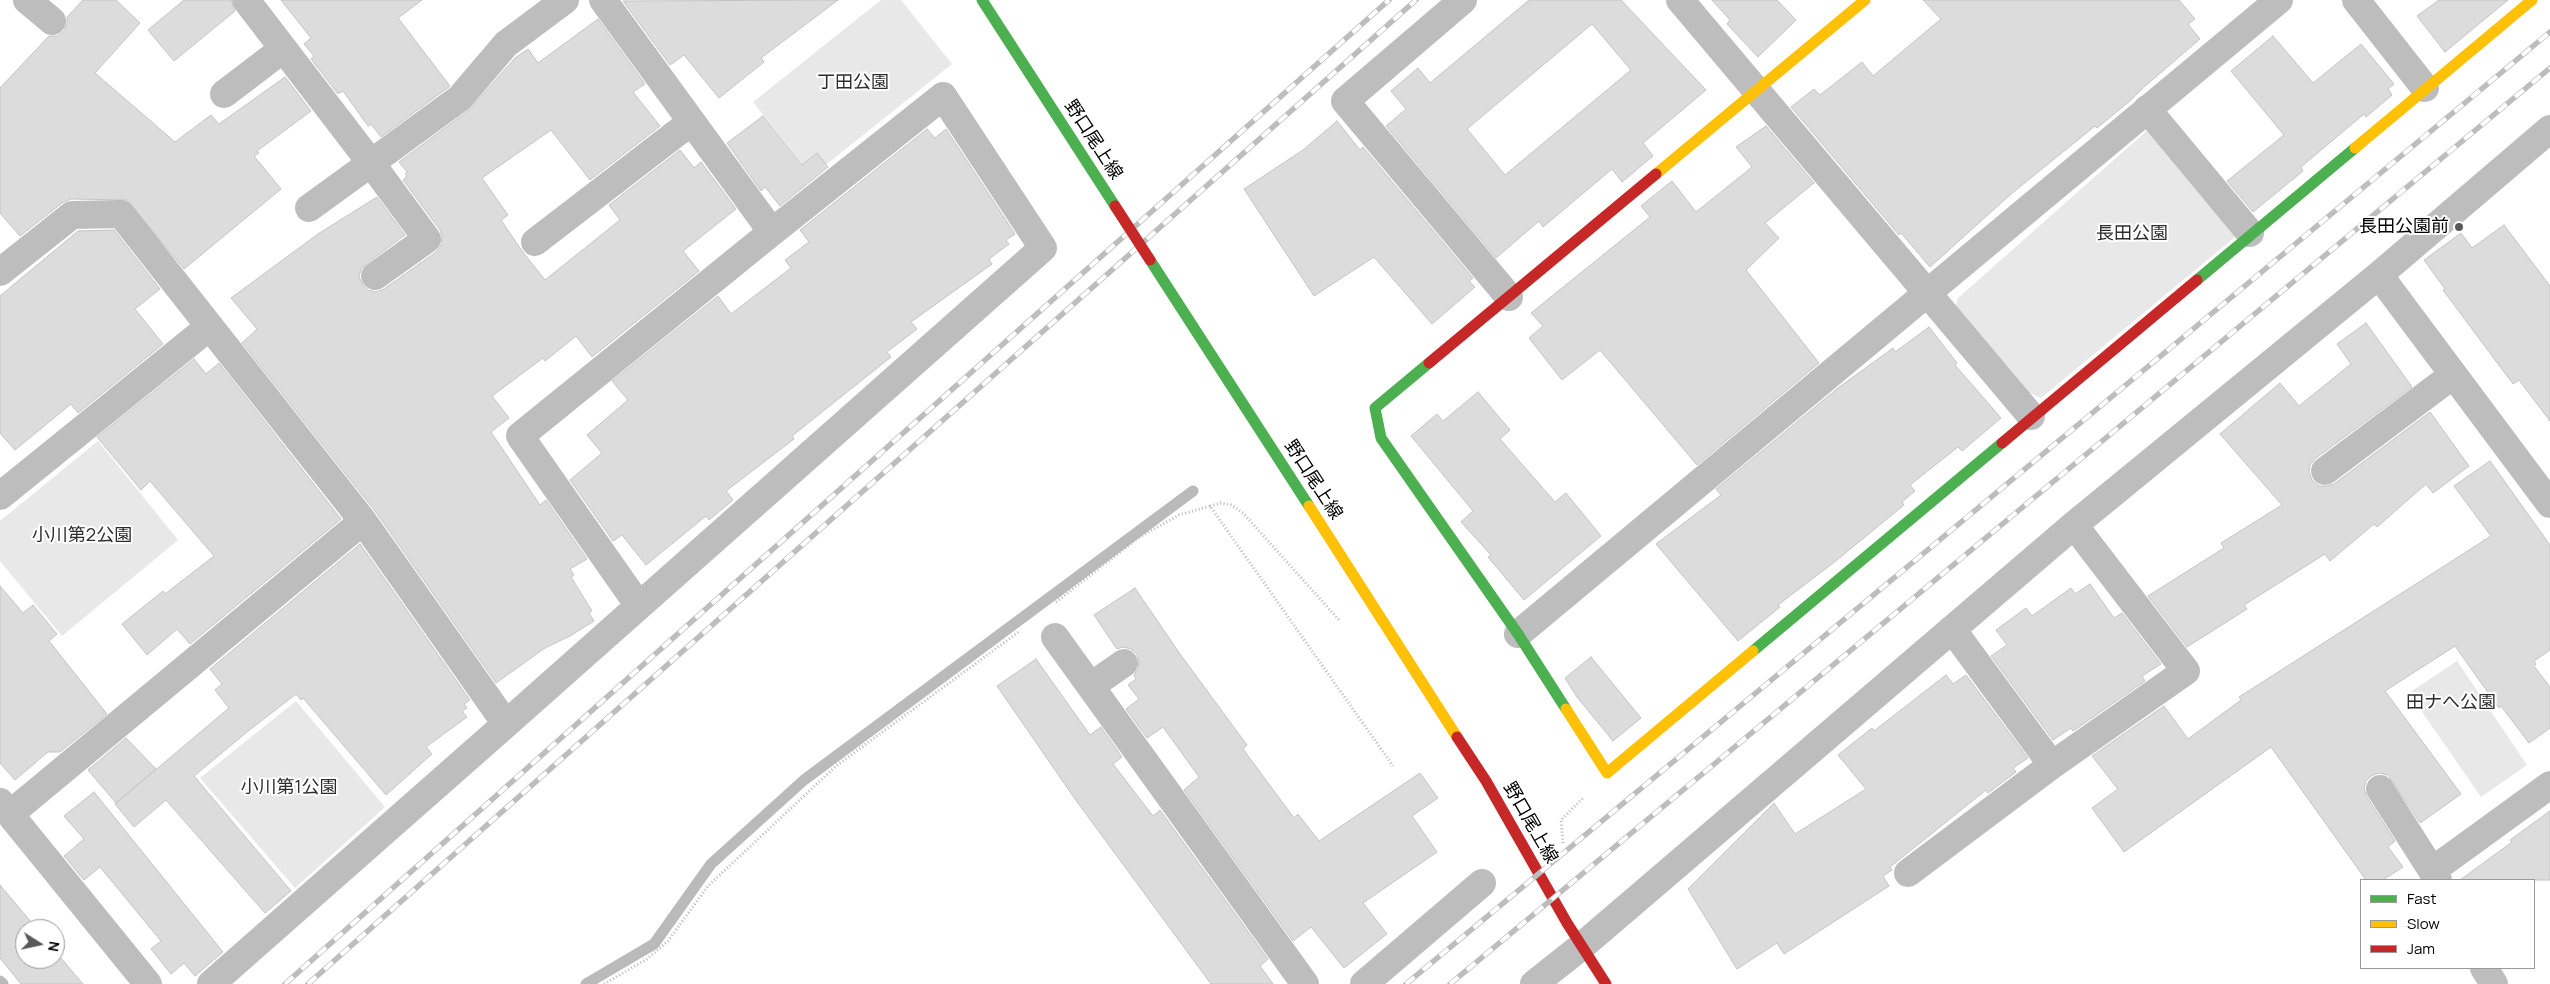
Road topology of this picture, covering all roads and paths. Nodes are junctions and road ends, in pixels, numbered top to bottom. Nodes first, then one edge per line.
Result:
1 (27, 0) edge
2 (246, 0) edge
3 (565, 0) edge
4 (603, 0) edge
5 (982, 0) edge
6 (1463, 0) edge
7 (1680, 0) edge
8 (1865, 0) edge
9 (2279, 0) edge
10 (2356, 0) edge
11 (2532, 0) edge
12 (52, 21) dead end
13 (283, 49) junction
14 (2426, 88) junction
15 (1757, 91) junction
16 (224, 94) dead end
17 (2147, 109) junction
18 (691, 122) junction
19 (2550, 129) edge
20 (371, 163) junction
21 (309, 208) dead end
22 (772, 232) junction
23 (2250, 233) junction
24 (535, 242) dead end
25 (0, 272) edge
26 (2379, 275) junction
27 (375, 276) dead end
28 (1497, 284) junction
29 (1926, 292) junction
30 (209, 327) junction
31 (2453, 375) junction
32 (2031, 416) junction
33 (2325, 471) dead end
34 (0, 496) edge
35 (2550, 504) edge
36 (1210, 506) junction
37 (363, 521) junction
38 (2074, 525) junction
39 (1052, 605) dead end
40 (639, 606) junction
41 (1343, 624) dead end
42 (1023, 628) dead end
43 (1952, 629) junction
44 (1518, 634) junction
45 (1055, 637) dead end
46 (1124, 663) dead end
47 (1091, 686) junction
48 (506, 724) junction
49 (2052, 765) junction
50 (1393, 766) dead end
51 (1607, 773) junction
52 (2550, 785) edge
53 (2380, 789) dead end
54 (5, 808) edge
55 (1563, 844) dead end
56 (1908, 873) dead end
57 (2436, 875) edge
58 (1482, 884) dead end
59 (1582, 946) junction
60 (2485, 969) edge
61 (148, 984) edge
62 (211, 984) edge
63 (604, 984) edge
64 (1305, 984) edge
65 (1364, 984) edge
66 (1534, 984) edge
67 (1606, 984) edge
68 (2494, 984) edge

1 - 12 street
2 - 13 street
3 - 20 street
4 - 18 street
5 - 59 street, 野口尾上線, bridge
6 - 28 street
7 - 15 street
8 - 15 street
9 - 17 street
10 - 14 street
11 - 14 street
13 - 16 street
13 - 20 street
14 - 23 street
15 - 28 street
15 - 29 street
17 - 23 street
17 - 29 street
18 - 22 street
18 - 24 street
19 - 26 street
20 - 21 street
20 - 27 street
22 - 40 street
22 - 40 street
23 - 32 street
25 - 30 street
26 - 31 street
26 - 38 street
28 - 44 street
29 - 32 street
29 - 44 street
30 - 34 street
30 - 37 street
31 - 33 street
31 - 35 street
32 - 51 street
36 - 39 path
36 - 41 path
36 - 50 path
37 - 48 street
37 - 54 street
38 - 43 street
38 - 49 street
40 - 48 street
42 - 63 path
43 - 49 street
43 - 59 street
44 - 51 street
45 - 47 street
46 - 47 street
47 - 64 street
48 - 62 street
49 - 56 street
51 - 55 path
52 - 57 street
53 - 57 street
54 - 61 street
58 - 65 street
59 - 66 street
59 - 67 street, 野口尾上線
60 - 68 street

